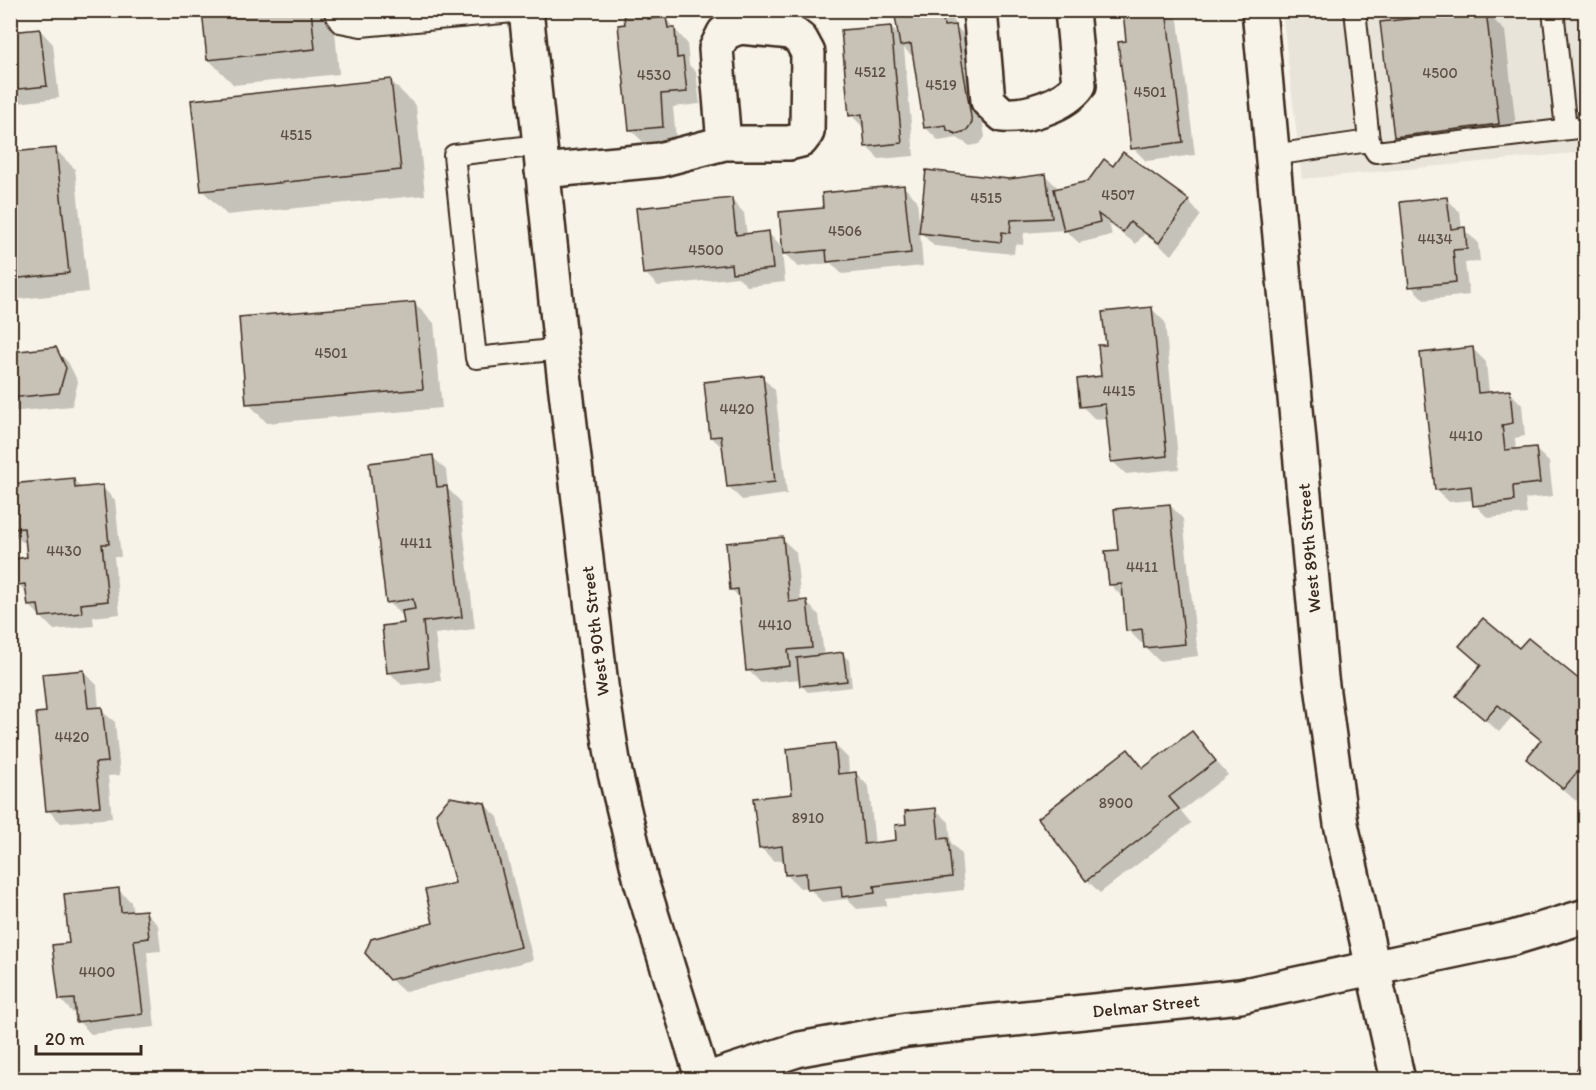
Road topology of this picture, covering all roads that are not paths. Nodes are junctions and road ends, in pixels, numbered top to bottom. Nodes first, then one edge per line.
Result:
1 (334, 10) edge
2 (981, 10) edge
3 (1072, 10) edge
4 (1259, 10) edge
5 (1355, 10) edge
6 (1553, 10) edge
7 (526, 11) edge
8 (429, 15) edge
9 (1586, 127) edge
10 (1566, 129) junction
11 (1369, 141) junction
12 (724, 143) dead end
13 (1273, 155) junction
14 (541, 158) junction
15 (561, 349) junction
16 (1586, 916) edge
17 (1374, 969) junction
18 (704, 1080) edge
19 (1398, 1080) edge

1 - 8 lane
2 - 3 street
4 - 13 street, West 89th Street
5 - 11 lane
6 - 10 lane
7 - 8 lane
7 - 14 street, West 90th Street
9 - 10 lane
10 - 11 lane
11 - 13 lane
12 - 14 street
13 - 17 street, West 89th Street
14 - 15 street, West 90th Street
14 - 15 lane
15 - 18 street, West 90th Street
16 - 17 street, Delmar Street
17 - 18 street, Delmar Street
17 - 19 street, West 89th Street

